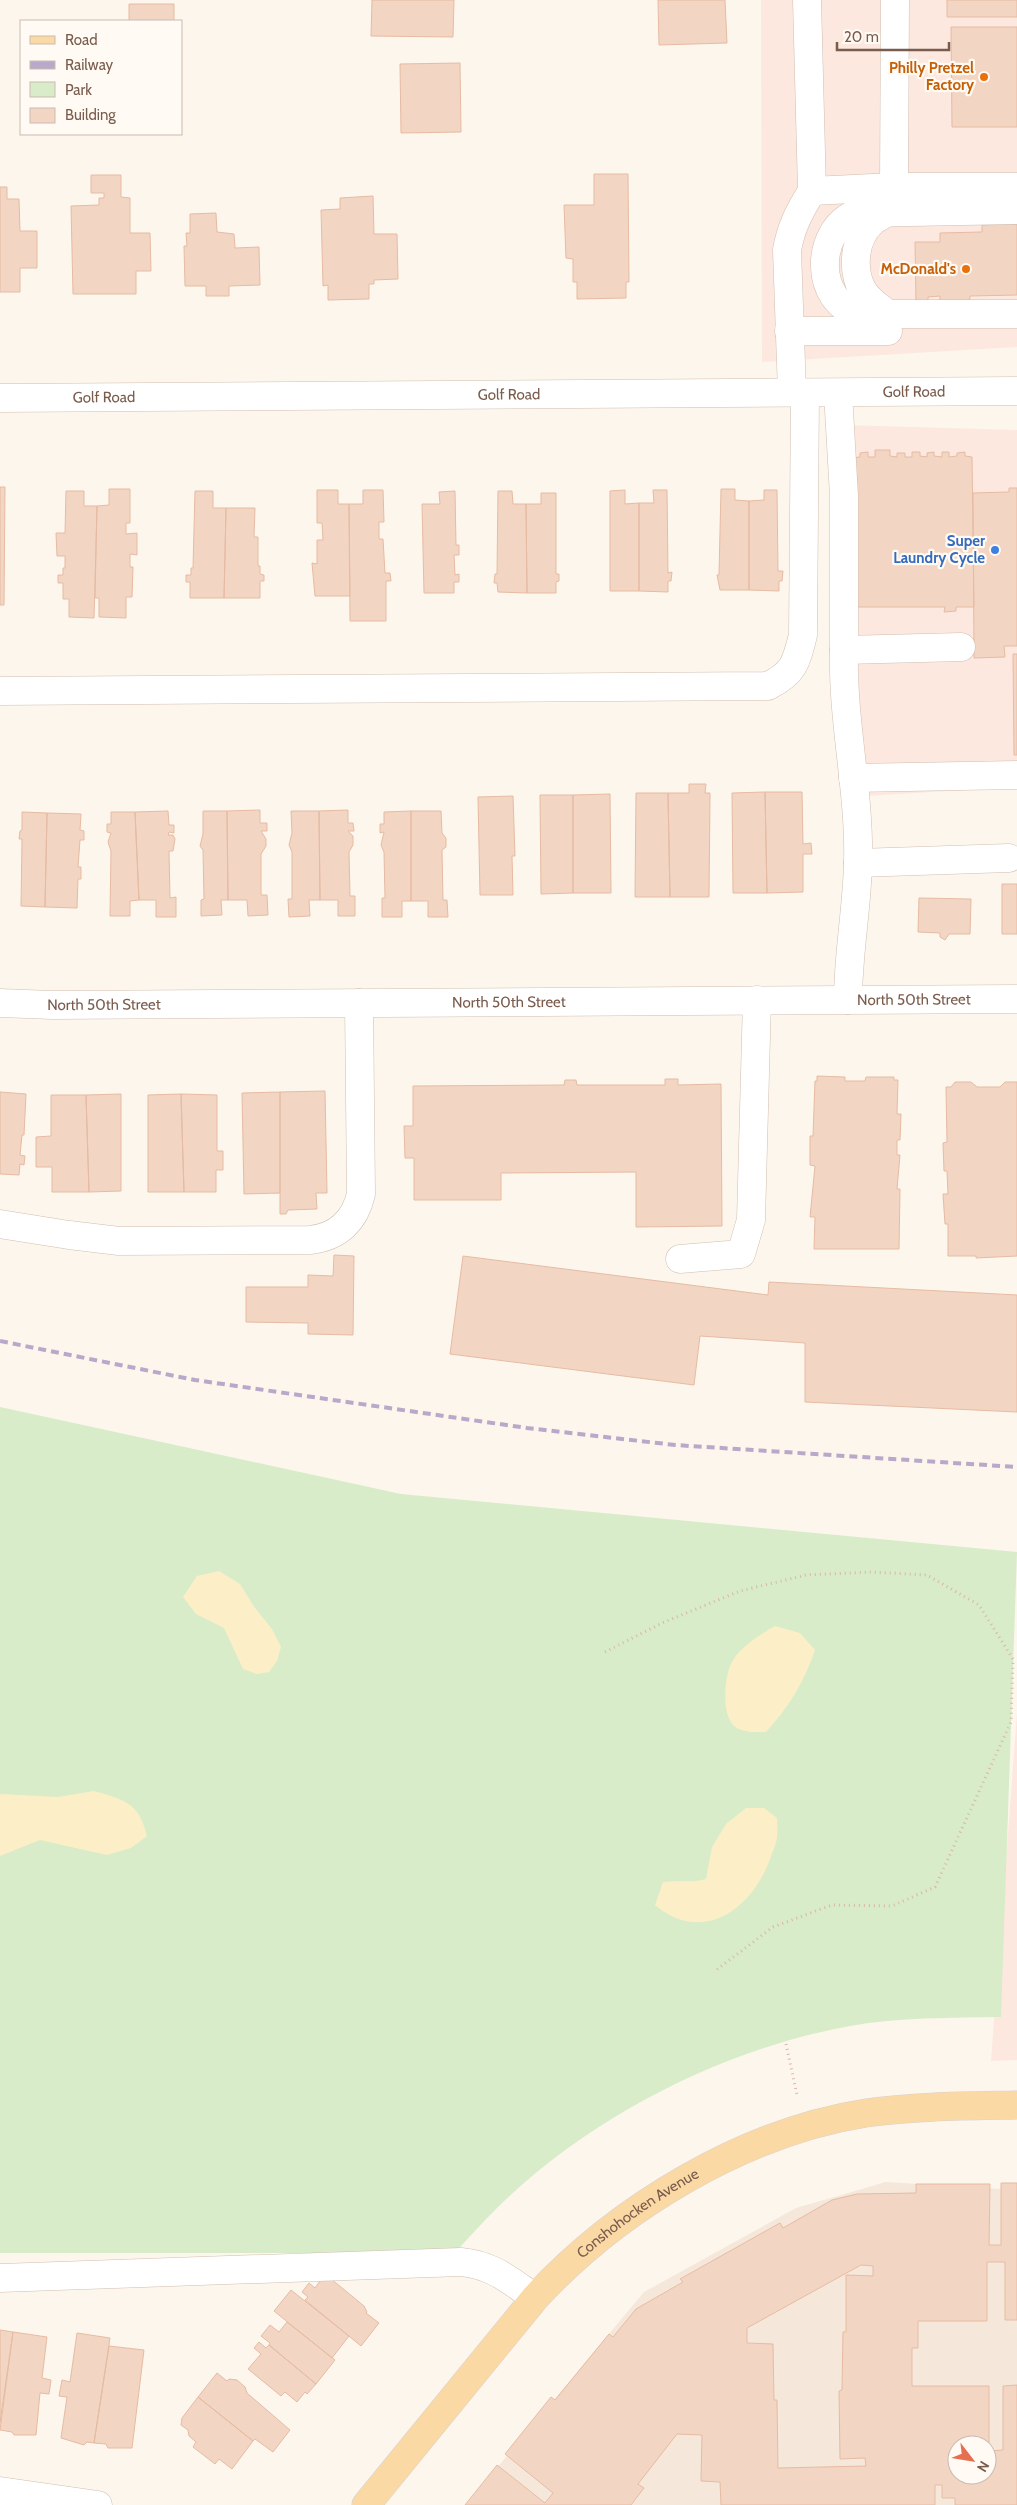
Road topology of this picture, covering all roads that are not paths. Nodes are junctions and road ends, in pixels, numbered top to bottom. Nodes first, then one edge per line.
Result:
1 (807, 0) edge
2 (895, 0) edge
3 (1017, 187) edge
4 (812, 191) junction
5 (891, 199) junction
6 (1017, 210) edge
7 (1017, 314) edge
8 (789, 331) junction
9 (1017, 332) edge
10 (1017, 392) edge
11 (798, 393) junction
12 (838, 393) junction
13 (0, 398) edge
14 (961, 647) dead end
15 (844, 650) junction
16 (0, 692) edge
17 (1017, 775) edge
18 (853, 778) junction
19 (1009, 858) dead end
20 (858, 863) junction
21 (1017, 999) edge
22 (757, 1000) junction
23 (848, 1000) junction
24 (0, 1003) edge
25 (359, 1003) junction
26 (0, 1224) edge
27 (680, 1259) dead end
28 (1017, 2105) edge
29 (0, 2278) edge
30 (535, 2298) junction
31 (0, 2492) edge
32 (57, 2502) edge
33 (98, 2505) edge
34 (366, 2505) edge

1 - 4 street
2 - 5 street
3 - 5 street
4 - 5 street
4 - 8 street
5 - 6 street
5 - 7 street
8 - 9 street
8 - 11 street
10 - 12 street, Golf Road
11 - 12 street, Golf Road
11 - 13 street, Golf Road
11 - 16 street
12 - 15 street
14 - 15 street
15 - 18 street
17 - 18 street
18 - 20 street
19 - 20 street
20 - 23 street
21 - 23 street, North 50th Street
22 - 23 street, North 50th Street
22 - 25 street, North 50th Street
22 - 27 street
24 - 25 street, North 50th Street
25 - 26 street
28 - 30 main road, Conshohocken Avenue
29 - 30 street
30 - 34 main road, Conshohocken Avenue
31 - 32 street
32 - 33 street

